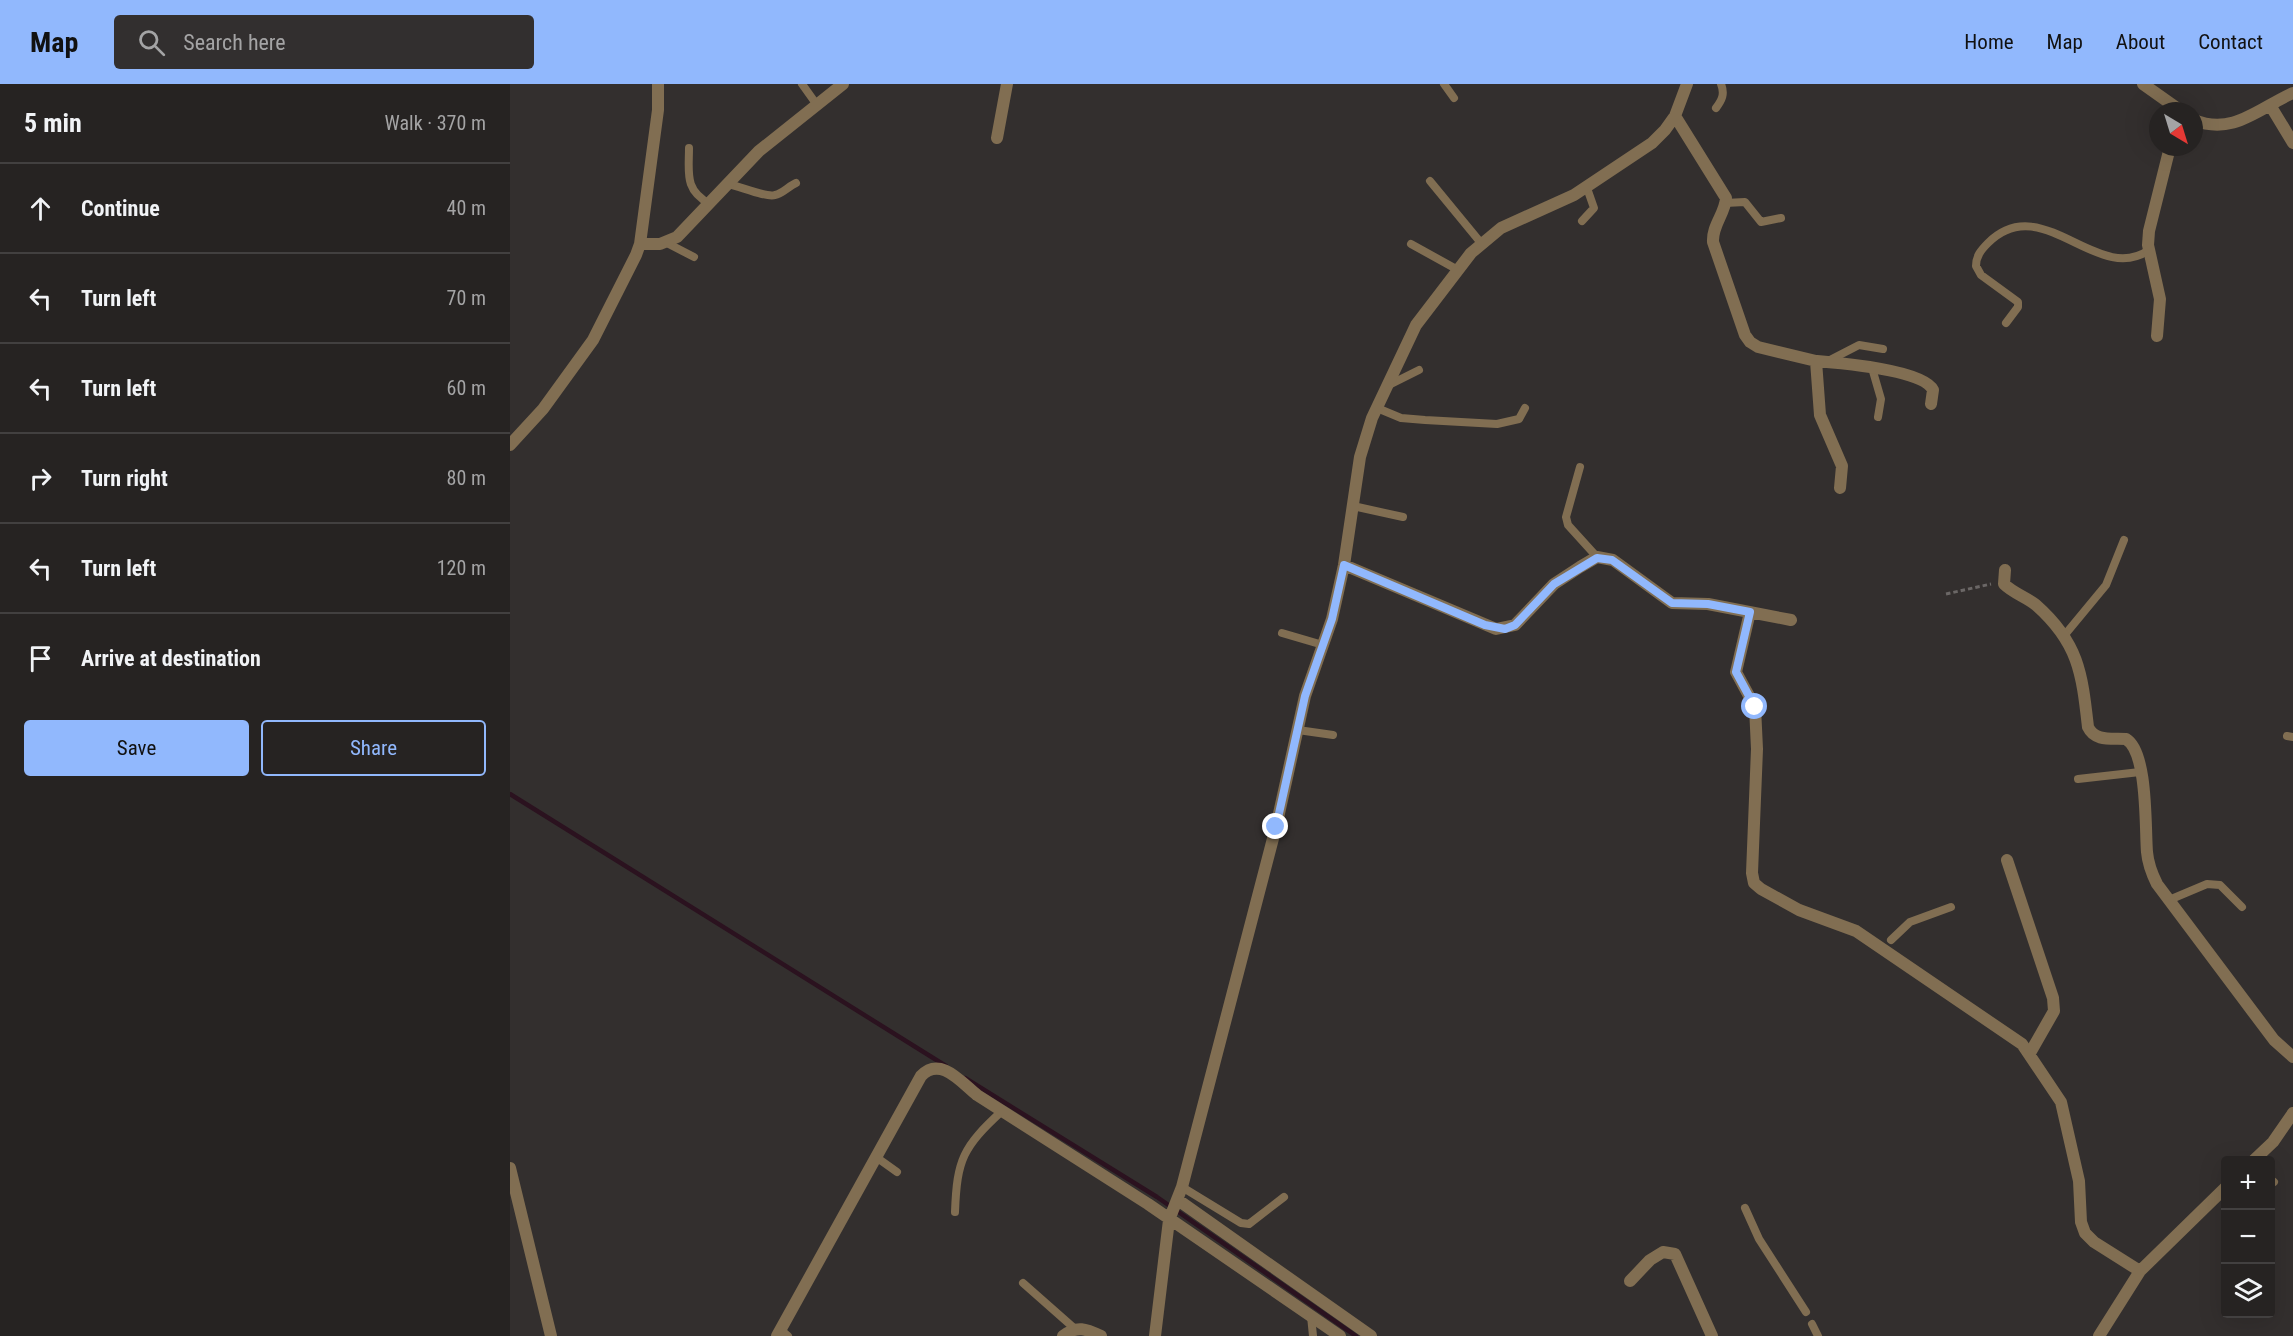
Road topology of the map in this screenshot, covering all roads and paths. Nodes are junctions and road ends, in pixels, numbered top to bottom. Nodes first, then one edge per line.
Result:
1 (658, 84) edge
2 (802, 84) edge
3 (843, 84) edge
4 (1007, 84) edge
5 (1444, 84) edge
6 (1687, 84) edge
7 (1721, 84) edge
8 (2143, 84) edge
9 (2293, 93) edge
10 (1454, 98) dead end
11 (2167, 102) edge
12 (817, 105) junction
13 (2270, 105) junction
14 (1716, 108) dead end
15 (1675, 116) junction
16 (2203, 124) edge
17 (997, 138) dead end
18 (2293, 143) edge
19 (689, 148) dead end
20 (2168, 156) edge
21 (1430, 181) dead end
22 (796, 183) dead end
23 (728, 184) junction
24 (1587, 188) junction
25 (1725, 203) junction
26 (710, 204) junction
27 (1781, 218) dead end
28 (1582, 221) dead end
29 (653, 243) junction
30 (1481, 243) junction
31 (1411, 244) dead end
32 (2149, 250) junction
33 (694, 257) dead end
34 (1458, 270) junction
35 (2006, 323) dead end
36 (2157, 336) dead end
37 (1883, 349) dead end
38 (1821, 362) junction
39 (1872, 368) junction
40 (1419, 370) dead end
41 (1387, 387) junction
42 (1931, 404) dead end
43 (1377, 408) junction
44 (1526, 408) dead end
45 (1878, 417) dead end
46 (510, 445) edge
47 (1581, 467) dead end
48 (1840, 488) dead end
49 (1353, 506) junction
50 (1403, 517) dead end
51 (2124, 540) dead end
52 (1597, 558) junction
53 (1344, 565) junction
54 (2004, 576) joint
55 (1946, 594) dead end
56 (1750, 612) junction
57 (1791, 620) dead end
58 (1282, 633) dead end
59 (2063, 637) junction
60 (1323, 645) junction
61 (1298, 730) junction
62 (1333, 735) dead end
63 (2140, 772) junction
64 (2078, 779) dead end
65 (2007, 860) dead end
66 (2169, 900) junction
67 (1951, 907) dead end
68 (2242, 907) dead end
69 (1887, 945) junction
70 (2030, 1053) junction
71 (2293, 1057) edge
72 (1002, 1111) junction
73 (2293, 1113) edge
74 (2258, 1156) edge
75 (876, 1157) junction
76 (510, 1168) edge
77 (897, 1172) dead end
78 (1182, 1187) junction
79 (2221, 1193) edge
80 (1284, 1197) dead end
81 (1178, 1201) junction
82 (1745, 1208) dead end
83 (955, 1212) dead end
84 (1170, 1218) junction
85 (2140, 1271) junction
86 (1630, 1281) dead end
87 (1023, 1283) dead end
88 (1806, 1312) dead end
89 (1311, 1316) junction
90 (1812, 1324) dead end
91 (1074, 1328) junction
92 (782, 1334) edge
93 (551, 1336) edge
94 (1063, 1336) edge
95 (1101, 1336) edge
96 (1155, 1336) edge
97 (1313, 1336) edge
98 (1340, 1336) edge
99 (1371, 1336) edge
100 (1712, 1336) edge
101 (1818, 1336) edge
102 (2099, 1336) edge

1 - 29 street
2 - 12 lane
3 - 12 street
4 - 17 street
5 - 10 lane
6 - 15 street
7 - 14 lane
8 - 11 street
9 - 13 street
12 - 23 street
13 - 16 street
13 - 18 street
15 - 24 street
15 - 25 street
19 - 26 lane
20 - 32 street
21 - 30 lane
22 - 23 lane
23 - 26 street
24 - 28 lane
24 - 30 street
25 - 27 lane
25 - 38 street
26 - 29 street
29 - 33 lane
29 - 46 street
30 - 34 street
31 - 34 lane
32 - 35 lane
32 - 36 street
34 - 41 street
37 - 38 lane
38 - 39 street
38 - 48 street
39 - 42 street
39 - 45 lane
40 - 41 lane
41 - 43 street
43 - 44 lane
43 - 49 street
47 - 52 lane
49 - 50 lane
49 - 53 street
51 - 59 lane
52 - 53 street
52 - 56 street
53 - 60 street
54 - 55 path
54 - 59 street
56 - 57 street
56 - 69 street
58 - 60 lane
59 - 63 street
60 - 61 street
61 - 62 lane
61 - 78 street
63 - 64 lane
63 - 66 street
65 - 70 street
66 - 68 lane
66 - 71 street
67 - 69 lane
69 - 70 street
70 - 85 street
72 - 75 street
72 - 83 lane
72 - 84 street
73 - 74 street
75 - 77 lane
75 - 92 street
76 - 93 street
78 - 80 lane
78 - 81 street
79 - 85 street
81 - 84 street
81 - 99 street
82 - 88 lane
84 - 89 street
84 - 96 street
85 - 102 street
86 - 100 street
87 - 91 lane
89 - 97 lane
89 - 98 street
90 - 101 lane
91 - 94 street
91 - 95 street

